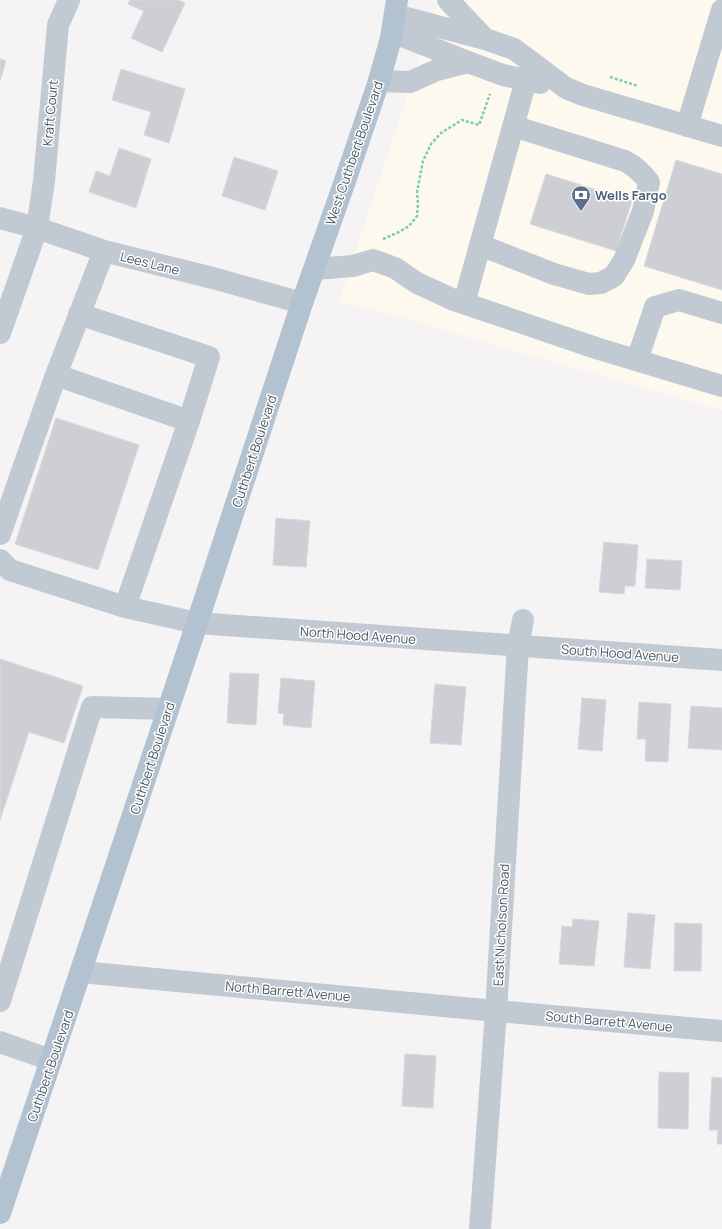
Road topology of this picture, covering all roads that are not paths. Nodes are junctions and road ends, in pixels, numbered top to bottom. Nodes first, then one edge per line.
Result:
1 (69, 0) edge
2 (448, 0) edge
3 (722, 10) edge
4 (394, 16) edge
5 (484, 39) junction
6 (468, 62) junction
7 (526, 80) junction
8 (379, 81) junction
9 (566, 88) junction
10 (513, 126) junction
11 (687, 126) junction
12 (722, 136) edge
13 (0, 218) edge
14 (37, 228) junction
15 (480, 245) junction
16 (104, 251) junction
17 (315, 269) junction
18 (459, 301) junction
19 (302, 303) junction
20 (722, 313) edge
21 (79, 314) junction
22 (0, 333) edge
23 (638, 360) junction
24 (56, 376) junction
25 (722, 386) edge
26 (189, 421) junction
27 (0, 534) edge
28 (0, 560) edge
29 (125, 607) junction
30 (523, 620) dead end
31 (197, 623) junction
32 (518, 646) junction
33 (722, 660) edge
34 (168, 709) junction
35 (81, 972) junction
36 (0, 1002) edge
37 (496, 1011) junction
38 (722, 1031) edge
39 (0, 1042) edge
40 (51, 1060) junction
41 (4, 1186) edge
42 (0, 1213) edge
43 (480, 1229) edge

1 - 14 street, Kraft Court
2 - 5 street
3 - 11 street
4 - 5 street
4 - 6 street
4 - 8 main road, West Cuthbert Boulevard
5 - 9 street
6 - 7 street
6 - 8 street
7 - 9 street
7 - 10 street
8 - 17 main road, West Cuthbert Boulevard
9 - 11 street
10 - 15 street
10 - 15 street
11 - 12 street
13 - 14 street, Lees Lane
14 - 16 street, Lees Lane
14 - 22 street, Kraft Court
15 - 18 street
16 - 19 street, Lees Lane
16 - 21 street
17 - 18 street
17 - 19 main road, West Cuthbert Boulevard
18 - 23 street
19 - 31 main road, Cuthbert Boulevard
20 - 23 street
21 - 24 street
21 - 26 street
23 - 25 street
24 - 26 street
24 - 27 street
26 - 29 street
28 - 29 street, North Hood Avenue
29 - 31 street, North Hood Avenue
30 - 32 street, East Nicholson Road
31 - 32 street, North Hood Avenue
31 - 34 main road, Cuthbert Boulevard
32 - 33 street, South Hood Avenue
32 - 37 street, East Nicholson Road
34 - 35 main road, Cuthbert Boulevard
34 - 36 street
35 - 37 street, North Barrett Avenue
35 - 40 main road, Cuthbert Boulevard
37 - 38 street, South Barrett Avenue
37 - 43 street, East Nicholson Road
39 - 40 street
40 - 41 main road, Cuthbert Boulevard
41 - 42 main road, Cuthbert Boulevard

